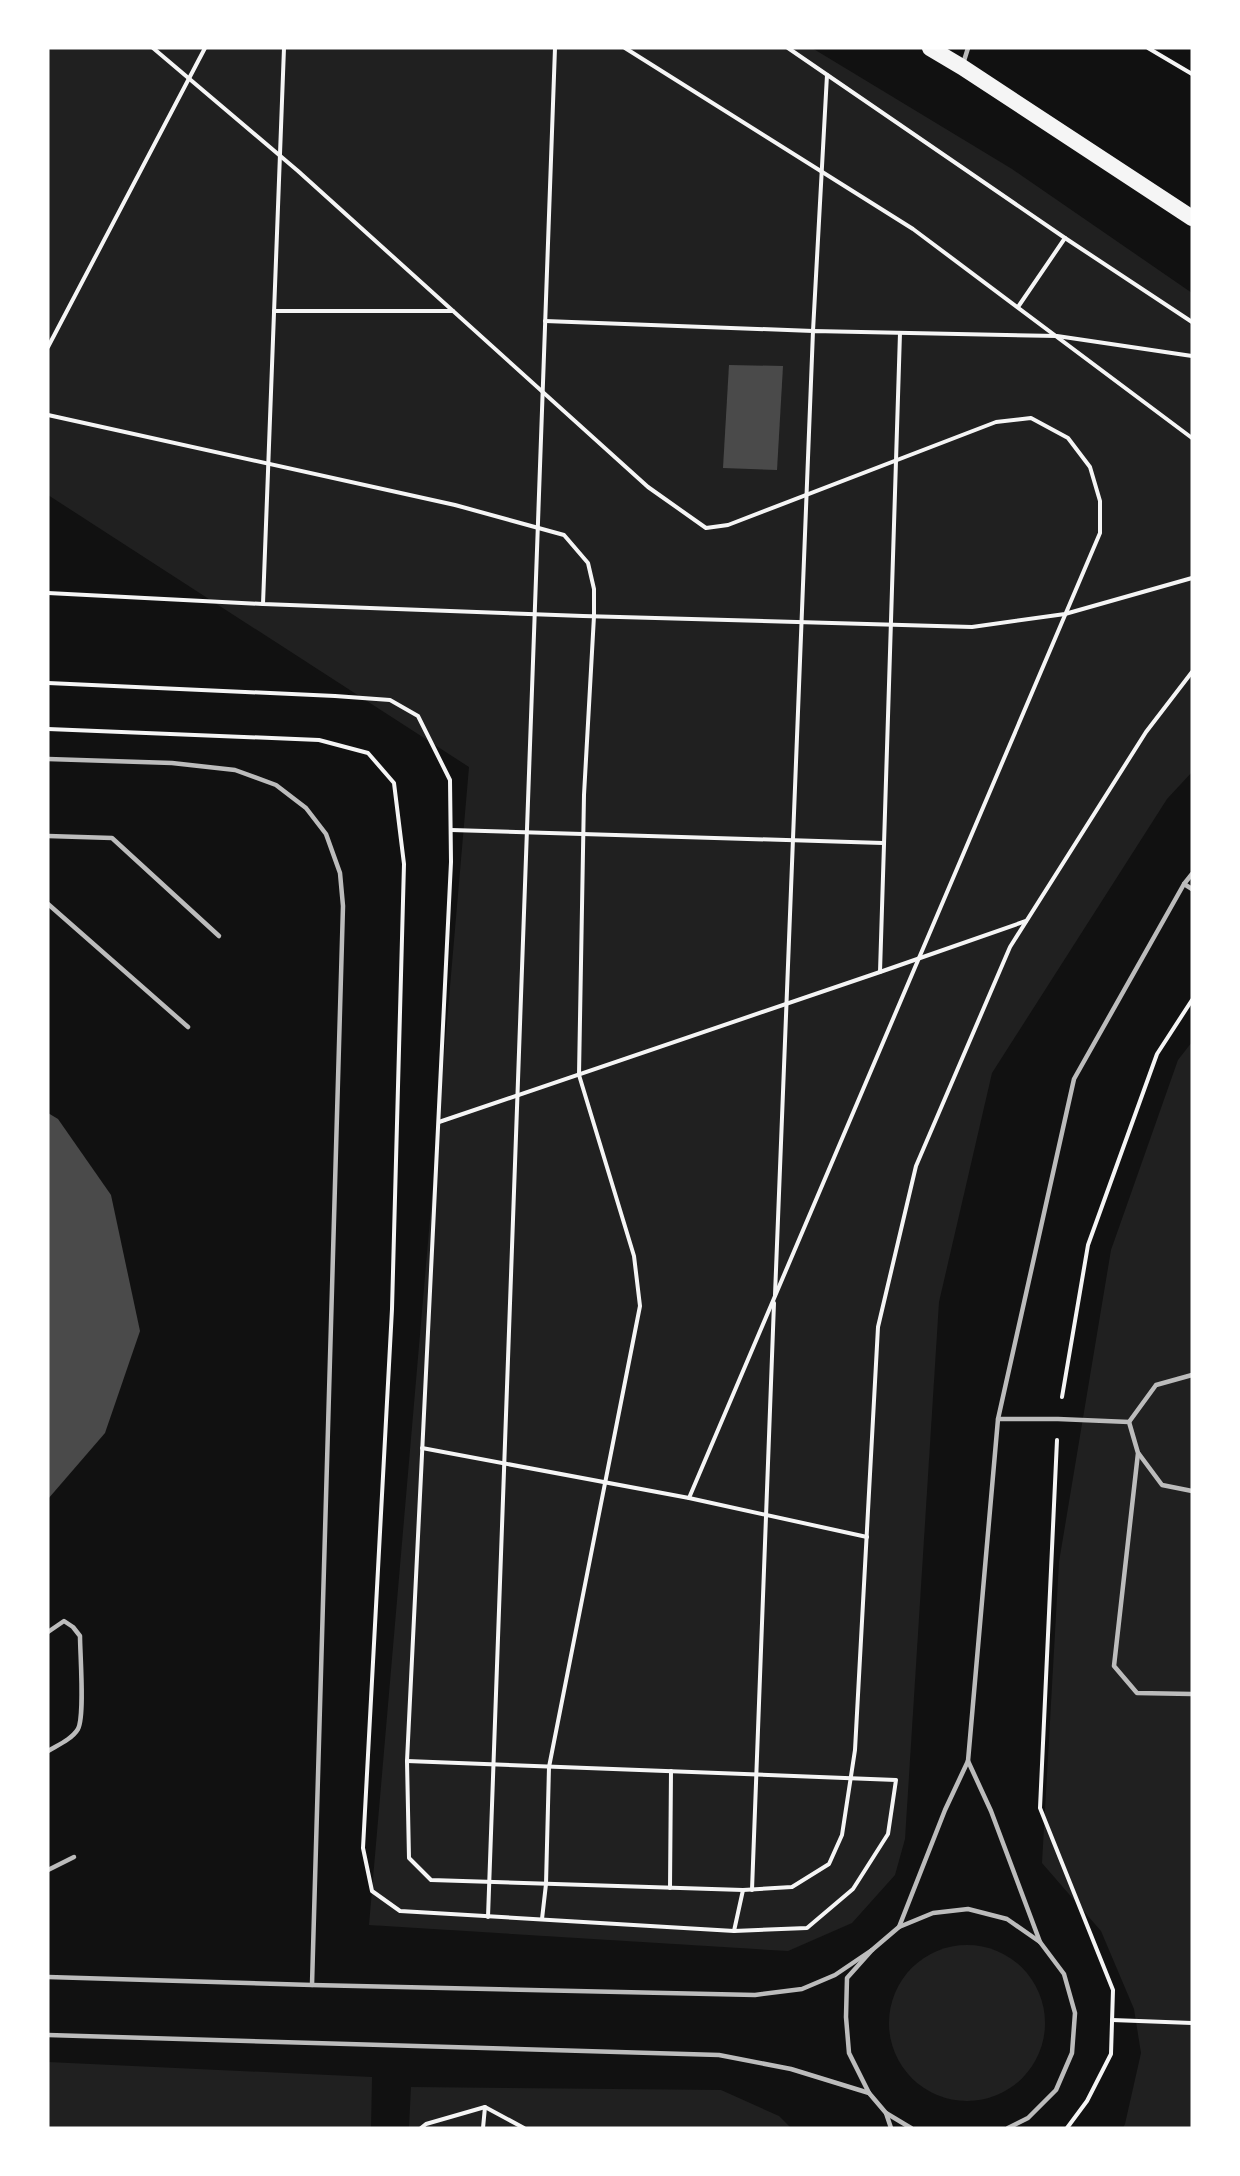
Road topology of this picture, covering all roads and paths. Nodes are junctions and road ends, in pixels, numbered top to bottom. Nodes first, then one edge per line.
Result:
1 (153, 48) edge
2 (205, 48) edge
3 (284, 48) edge
4 (555, 48) edge
5 (625, 48) edge
6 (788, 48) edge
7 (930, 48) edge
8 (968, 48) edge
9 (1148, 48) edge
10 (962, 67) junction
11 (1192, 74) edge
12 (827, 75) junction
13 (189, 79) junction
14 (280, 156) junction
15 (822, 171) junction
16 (1192, 218) edge
17 (1065, 238) junction
18 (1018, 307) junction
19 (274, 311) junction
20 (453, 311) junction
21 (545, 321) junction
22 (1192, 322) edge
23 (813, 331) junction
24 (900, 333) junction
25 (1057, 336) junction
26 (48, 347) edge
27 (1192, 356) edge
28 (543, 392) junction
29 (48, 415) edge
30 (1192, 438) edge
31 (896, 461) junction
32 (268, 464) junction
33 (806, 495) junction
34 (538, 528) junction
35 (1192, 578) edge
36 (48, 593) edge
37 (263, 604) junction
38 (535, 614) junction
39 (1065, 614) junction
40 (594, 616) junction
41 (801, 621) junction
42 (891, 624) junction
43 (1192, 672) edge
44 (48, 683) edge
45 (48, 729) edge
46 (48, 759) edge
47 (451, 830) junction
48 (527, 832) junction
49 (584, 834) junction
50 (48, 836) edge
51 (793, 840) junction
52 (884, 843) junction
53 (1192, 874) edge
54 (1184, 884) junction
55 (1192, 889) edge
56 (48, 904) edge
57 (1027, 920) junction
58 (219, 936) dead end
59 (919, 958) junction
60 (880, 972) junction
61 (1192, 999) edge
62 (786, 1005) junction
63 (188, 1027) dead end
64 (579, 1075) junction
65 (517, 1096) junction
66 (439, 1122) junction
67 (775, 1299) junction
68 (1192, 1375) edge
69 (998, 1419) junction
70 (1058, 1419) junction
71 (1129, 1422) junction
72 (423, 1448) junction
73 (1138, 1453) junction
74 (504, 1463) junction
75 (605, 1483) junction
76 (1192, 1491) edge
77 (689, 1498) junction
78 (766, 1515) junction
79 (867, 1537) junction
80 (48, 1632) edge
81 (1192, 1694) edge
82 (48, 1751) edge
83 (407, 1761) junction
84 (968, 1761) junction
85 (493, 1764) junction
86 (549, 1767) junction
87 (671, 1771) junction
88 (756, 1774) junction
89 (851, 1778) junction
90 (74, 1857) dead end
91 (48, 1870) edge
92 (489, 1882) junction
93 (546, 1884) junction
94 (670, 1888) junction
95 (743, 1890) junction
96 (752, 1890) junction
97 (488, 1917) junction
98 (542, 1919) junction
99 (900, 1927) junction
100 (734, 1931) junction
101 (1040, 1942) junction
102 (872, 1950) junction
103 (48, 1977) edge
104 (312, 1985) junction
105 (1112, 2020) junction
106 (1192, 2023) edge
107 (48, 2035) edge
108 (868, 2093) junction
109 (485, 2107) junction
110 (886, 2113) junction
111 (1028, 2118) junction
112 (421, 2128) edge
113 (483, 2128) edge
114 (524, 2128) edge
115 (891, 2128) edge
116 (911, 2128) edge
117 (1008, 2128) edge
118 (1023, 2128) edge
119 (1067, 2128) edge

1 - 13 path
2 - 13 path
3 - 14 path
4 - 21 path
5 - 15 path
6 - 12 path
7 - 10 highway
8 - 10 lane
9 - 11 path
10 - 16 highway
12 - 15 path
12 - 17 path
13 - 14 path
13 - 26 path
14 - 19 path
14 - 20 path
15 - 18 path
15 - 23 path
17 - 18 path
17 - 22 path
18 - 25 path
19 - 20 path
19 - 32 path
20 - 28 path
21 - 23 path
21 - 28 path
23 - 24 path
23 - 33 path
24 - 25 path
24 - 31 path
25 - 27 path
25 - 30 path
28 - 33 path
28 - 34 path
29 - 32 path
31 - 33 path
31 - 39 path
31 - 42 path
32 - 34 path
32 - 37 path
33 - 41 path
34 - 38 path
34 - 40 path
35 - 39 path
36 - 37 path
37 - 38 path
38 - 40 path
38 - 48 path
39 - 42 path
39 - 59 path
40 - 41 path
40 - 49 path
41 - 42 path
41 - 51 path
42 - 52 path
43 - 57 path
44 - 47 path
45 - 97 path
46 - 104 lane
47 - 48 path
47 - 66 path
48 - 49 path
48 - 65 path
49 - 51 path
49 - 64 path
50 - 58 lane
51 - 52 path
51 - 62 path
52 - 60 path
53 - 54 lane
54 - 55 lane
54 - 69 lane
56 - 63 lane
57 - 59 path
57 - 79 path
59 - 60 path
59 - 67 path
60 - 62 path
61 - 70 path
62 - 64 path
62 - 67 path
64 - 65 path
64 - 75 path
65 - 66 path
65 - 74 path
66 - 72 path
67 - 77 path
67 - 78 path
68 - 71 lane
69 - 70 lane
69 - 84 lane
70 - 71 lane
70 - 105 path
71 - 73 lane
72 - 74 path
72 - 83 path
73 - 76 lane
73 - 81 lane
74 - 75 path
74 - 85 path
75 - 77 path
75 - 86 path
77 - 78 path
78 - 79 path
78 - 88 path
79 - 89 path
80 - 82 lane
83 - 85 path
83 - 92 path
84 - 99 lane
84 - 101 lane
85 - 86 path
85 - 92 path
86 - 87 path
86 - 93 path
87 - 88 path
87 - 94 path
88 - 89 path
88 - 96 path
89 - 96 path
89 - 100 path
90 - 91 lane
92 - 93 path
92 - 97 path
93 - 94 path
93 - 98 path
94 - 95 path
95 - 96 path
95 - 100 path
97 - 98 path
98 - 100 path
99 - 101 lane
99 - 102 lane
101 - 111 lane
102 - 104 lane
102 - 108 lane
103 - 104 lane
105 - 106 path
105 - 119 path
107 - 108 lane
108 - 110 lane
109 - 112 path
109 - 113 path
109 - 114 path
110 - 115 lane
110 - 116 lane
111 - 117 lane
111 - 118 lane

